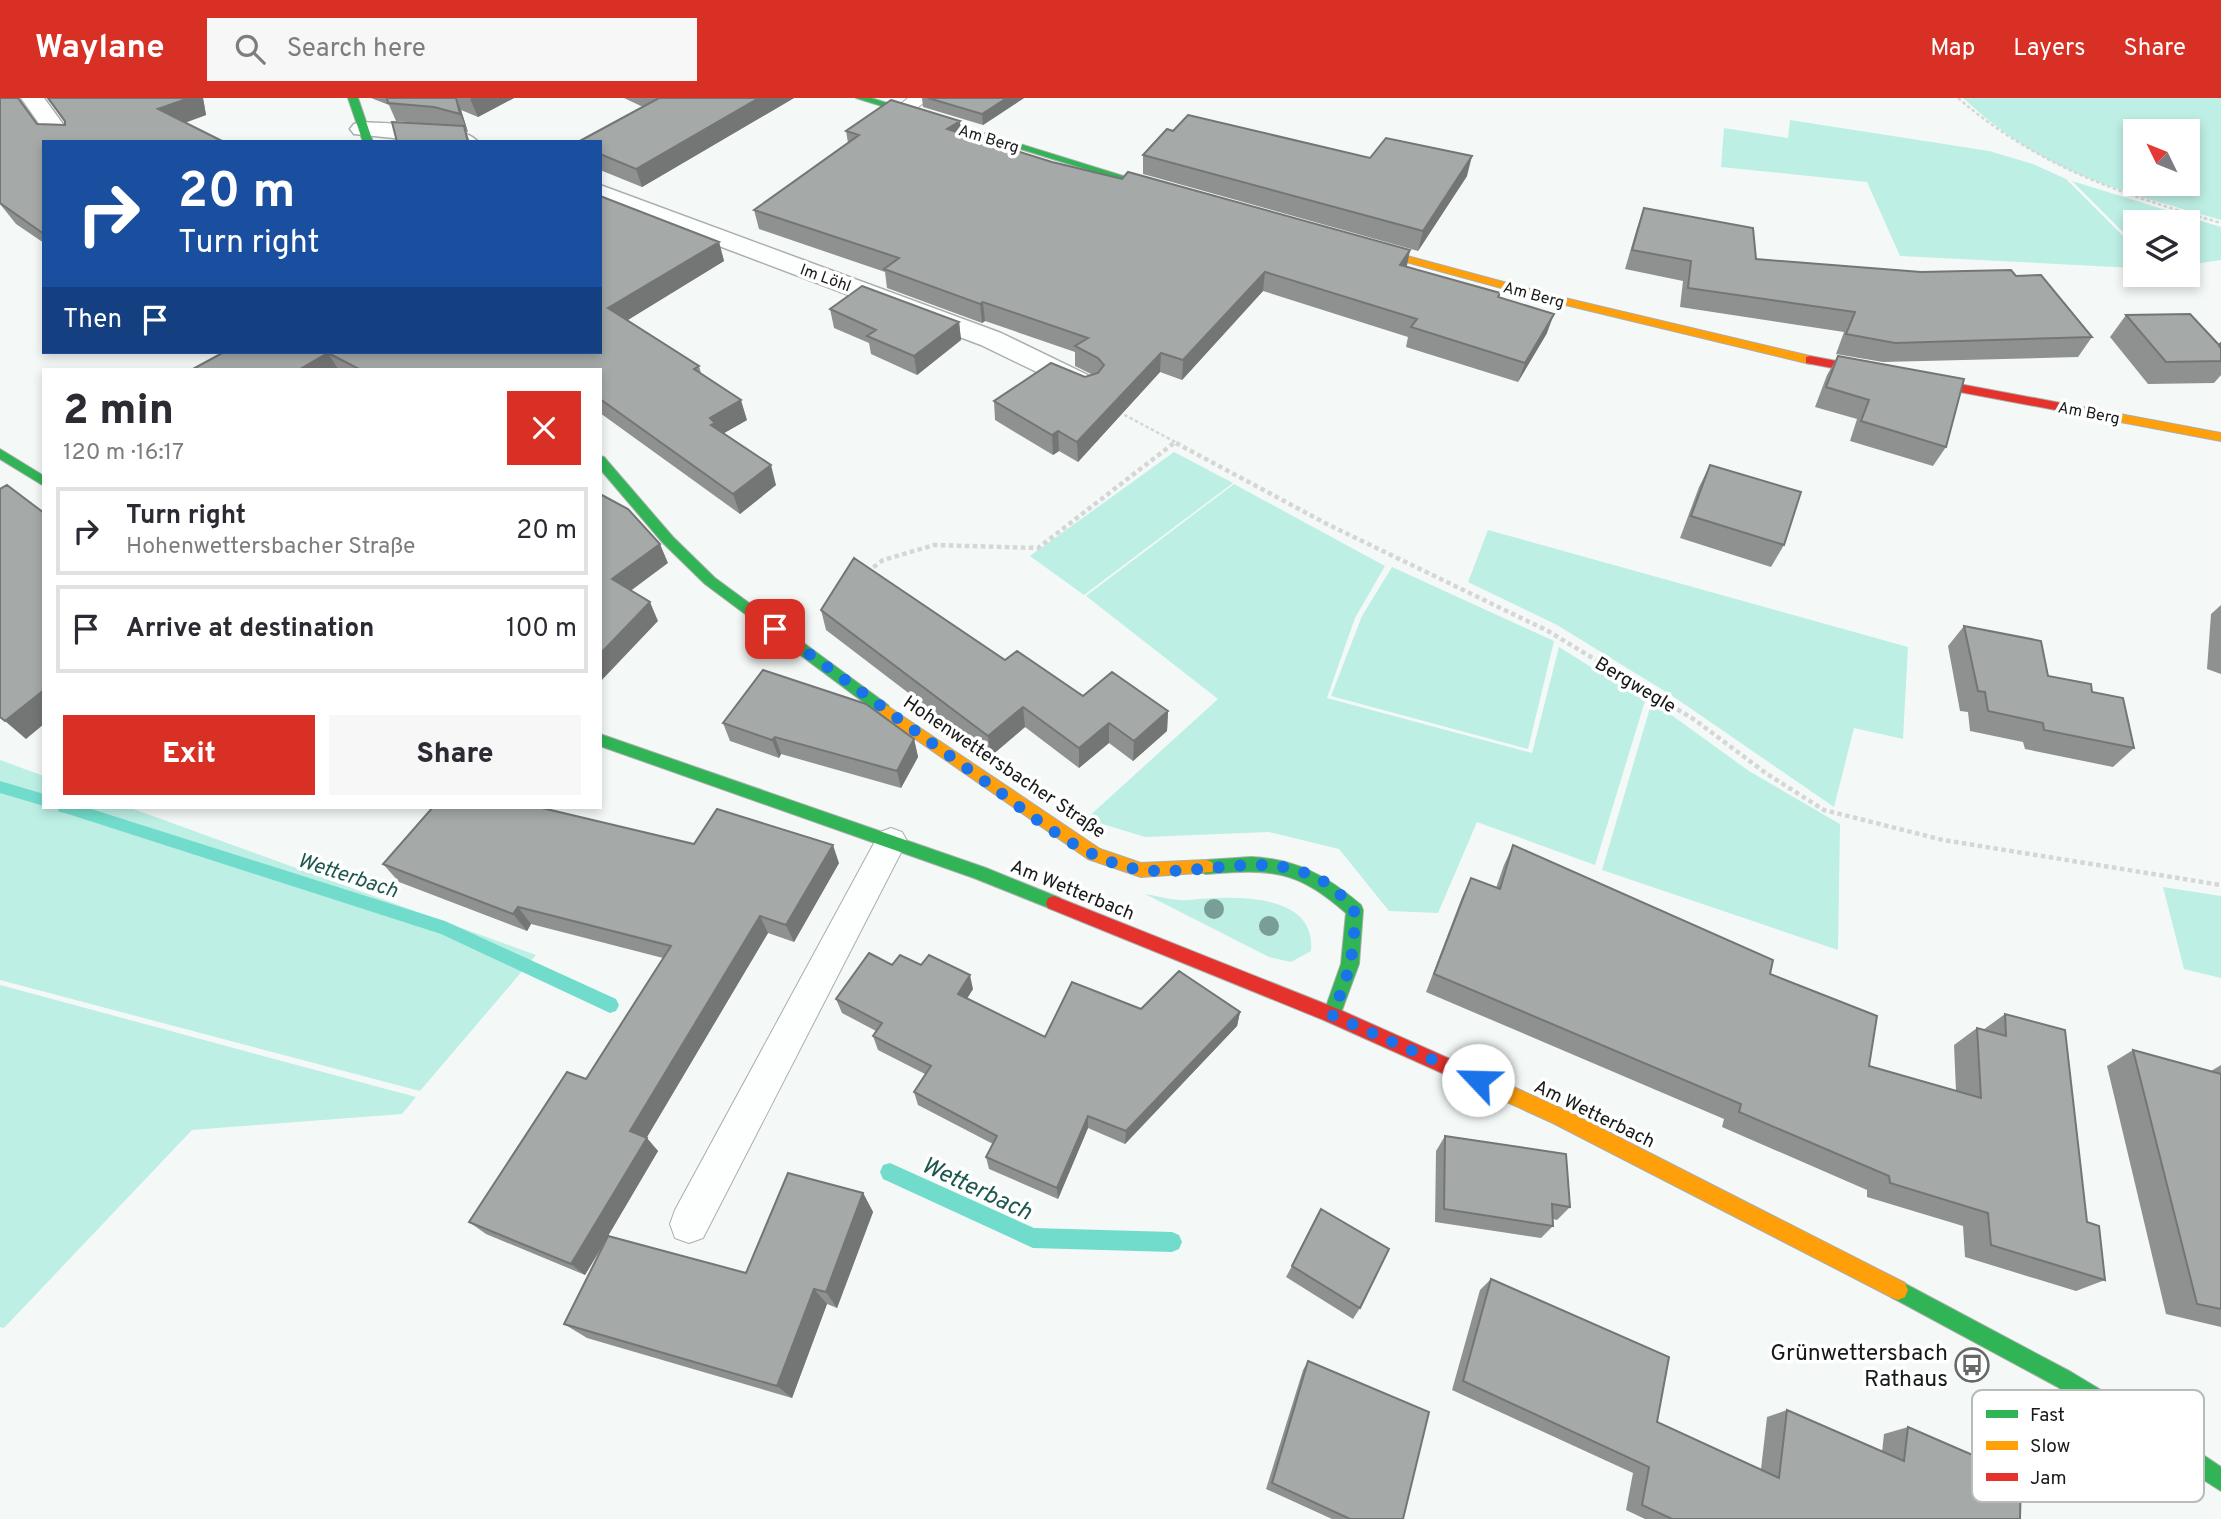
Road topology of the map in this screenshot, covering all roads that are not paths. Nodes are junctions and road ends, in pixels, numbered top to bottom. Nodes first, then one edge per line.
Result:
1 (32, 98) edge
2 (353, 98) edge
3 (861, 98) edge
4 (921, 98) edge
5 (901, 111) junction
6 (365, 135) edge
7 (63, 140) edge
8 (461, 140) edge
9 (602, 193) edge
10 (1183, 196) edge
11 (1341, 241) edge
12 (1086, 385) edge
13 (2221, 437) edge
14 (0, 453) edge
15 (602, 462) edge
16 (42, 481) edge
17 (602, 741) edge
18 (891, 841) junction
19 (1332, 1015) junction
20 (689, 1224) dead end
21 (2082, 1390) edge
22 (2204, 1468) edge
23 (2221, 1480) edge

1 - 7 street
2 - 6 street
3 - 5 street, Am Berg
4 - 5 lane
5 - 10 street, Am Berg
6 - 8 street
9 - 12 street, Im Löhl
11 - 13 street, Am Berg
14 - 16 street
15 - 19 street, Hohenwettersbacher Straße
17 - 18 street, Am Wetterbach
18 - 19 street, Am Wetterbach
18 - 20 lane
19 - 21 street, Am Wetterbach
22 - 23 street, Am Wetterbach

